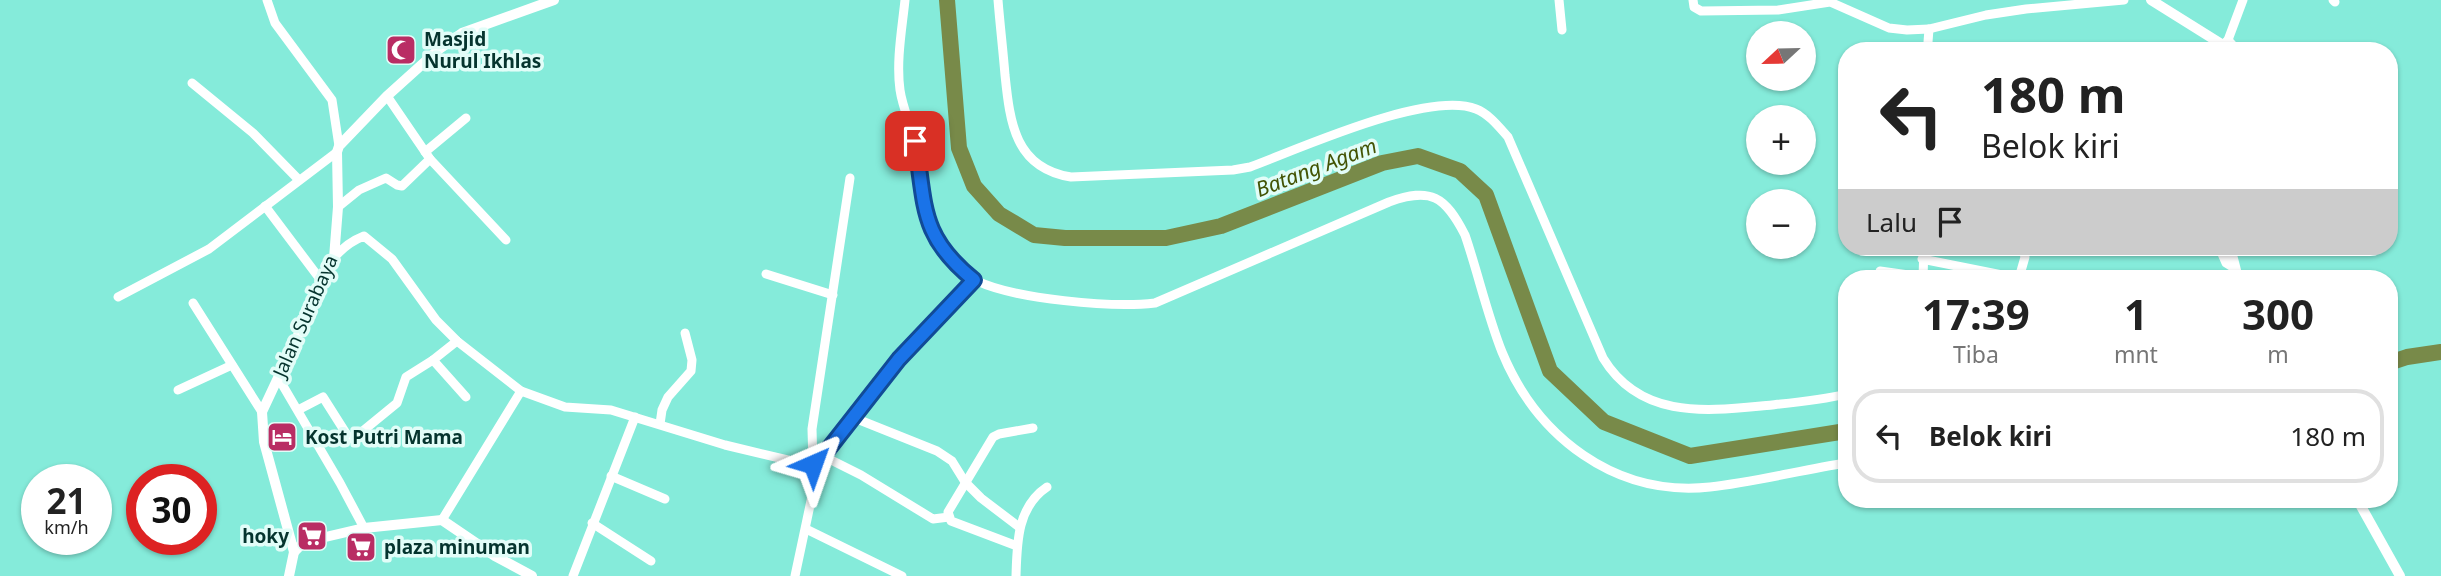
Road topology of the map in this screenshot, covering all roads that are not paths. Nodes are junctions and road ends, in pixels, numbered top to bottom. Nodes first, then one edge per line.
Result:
1 (267, 0) edge
2 (554, 0) edge
3 (905, 0) edge
4 (998, 0) edge
5 (1559, 0) edge
6 (1693, 0) edge
7 (2124, 0) edge
8 (2151, 0) edge
9 (2243, 0) edge
10 (1778, 5) edge
11 (1929, 29) junction
12 (1562, 30) dead end
13 (1930, 42) edge
14 (2221, 42) edge
15 (2227, 42) edge
16 (192, 83) dead end
17 (387, 96) junction
18 (466, 118) dead end
19 (338, 149) junction
20 (427, 156) junction
21 (850, 178) dead end
22 (298, 179) junction
23 (265, 206) junction
24 (338, 207) junction
25 (506, 240) dead end
26 (1922, 256) edge
27 (2222, 256) edge
28 (334, 258) junction
29 (1922, 259) junction
30 (1923, 270) edge
31 (1978, 270) edge
32 (2233, 270) edge
33 (766, 274) dead end
34 (974, 280) junction
35 (323, 283) junction
36 (833, 295) junction
37 (118, 297) dead end
38 (193, 303) dead end
39 (685, 333) dead end
40 (457, 341) junction
41 (433, 359) junction
42 (232, 365) junction
43 (278, 379) junction
44 (178, 390) dead end
45 (521, 391) junction
46 (1838, 396) edge
47 (466, 397) dead end
48 (298, 410) junction
49 (262, 412) junction
50 (635, 416) junction
51 (852, 418) junction
52 (660, 424) junction
53 (1033, 428) dead end
54 (823, 456) junction
55 (809, 463) junction
56 (1838, 464) edge
57 (611, 476) junction
58 (965, 482) junction
59 (1047, 487) dead end
60 (664, 499) dead end
61 (2362, 508) edge
62 (949, 517) junction
63 (442, 520) junction
64 (592, 523) junction
65 (1019, 527) junction
66 (363, 528) junction
67 (806, 529) junction
68 (290, 535) junction
69 (304, 541) junction
70 (1017, 546) junction
71 (294, 552) junction
72 (652, 561) dead end
73 (289, 576) edge
74 (533, 576) edge
75 (573, 576) edge
76 (795, 576) edge
77 (902, 576) edge
78 (1016, 576) edge
79 (2400, 576) edge

1 - 19 street
2 - 17 street
3 - 34 street
4 - 46 street
5 - 12 street
6 - 10 street
7 - 11 street
8 - 14 street
9 - 15 street
10 - 11 street
11 - 13 street
16 - 22 street
17 - 19 street
17 - 20 street
18 - 20 street
19 - 22 street
19 - 24 street, Jalan Surabaya
20 - 24 street
20 - 25 street
21 - 36 street
22 - 23 street
23 - 35 street
23 - 37 street
24 - 28 street, Jalan Surabaya
26 - 29 street
27 - 32 street
28 - 35 street, Jalan Surabaya
28 - 40 street
29 - 30 street
29 - 31 street
33 - 36 street
34 - 51 street
34 - 56 street
35 - 43 street, Jalan Surabaya
36 - 55 street
38 - 42 street
39 - 52 street
40 - 41 street
40 - 45 street
41 - 47 street
41 - 48 street
42 - 44 street
42 - 49 street
43 - 48 street
43 - 49 street, Jalan Surabaya
45 - 50 street
45 - 63 street
48 - 66 street
49 - 68 street
50 - 52 street
50 - 57 street
51 - 54 street
51 - 58 street
52 - 55 street
53 - 58 street
54 - 55 street
54 - 62 street
55 - 67 street
57 - 60 street
57 - 64 street
58 - 62 street
58 - 65 street
59 - 65 street
61 - 79 street
62 - 70 street
63 - 66 street
63 - 74 street
64 - 72 street
64 - 75 street
65 - 70 street
66 - 69 street
67 - 76 street
67 - 77 street
68 - 69 street
68 - 71 street
69 - 71 street
70 - 78 street
71 - 73 street

